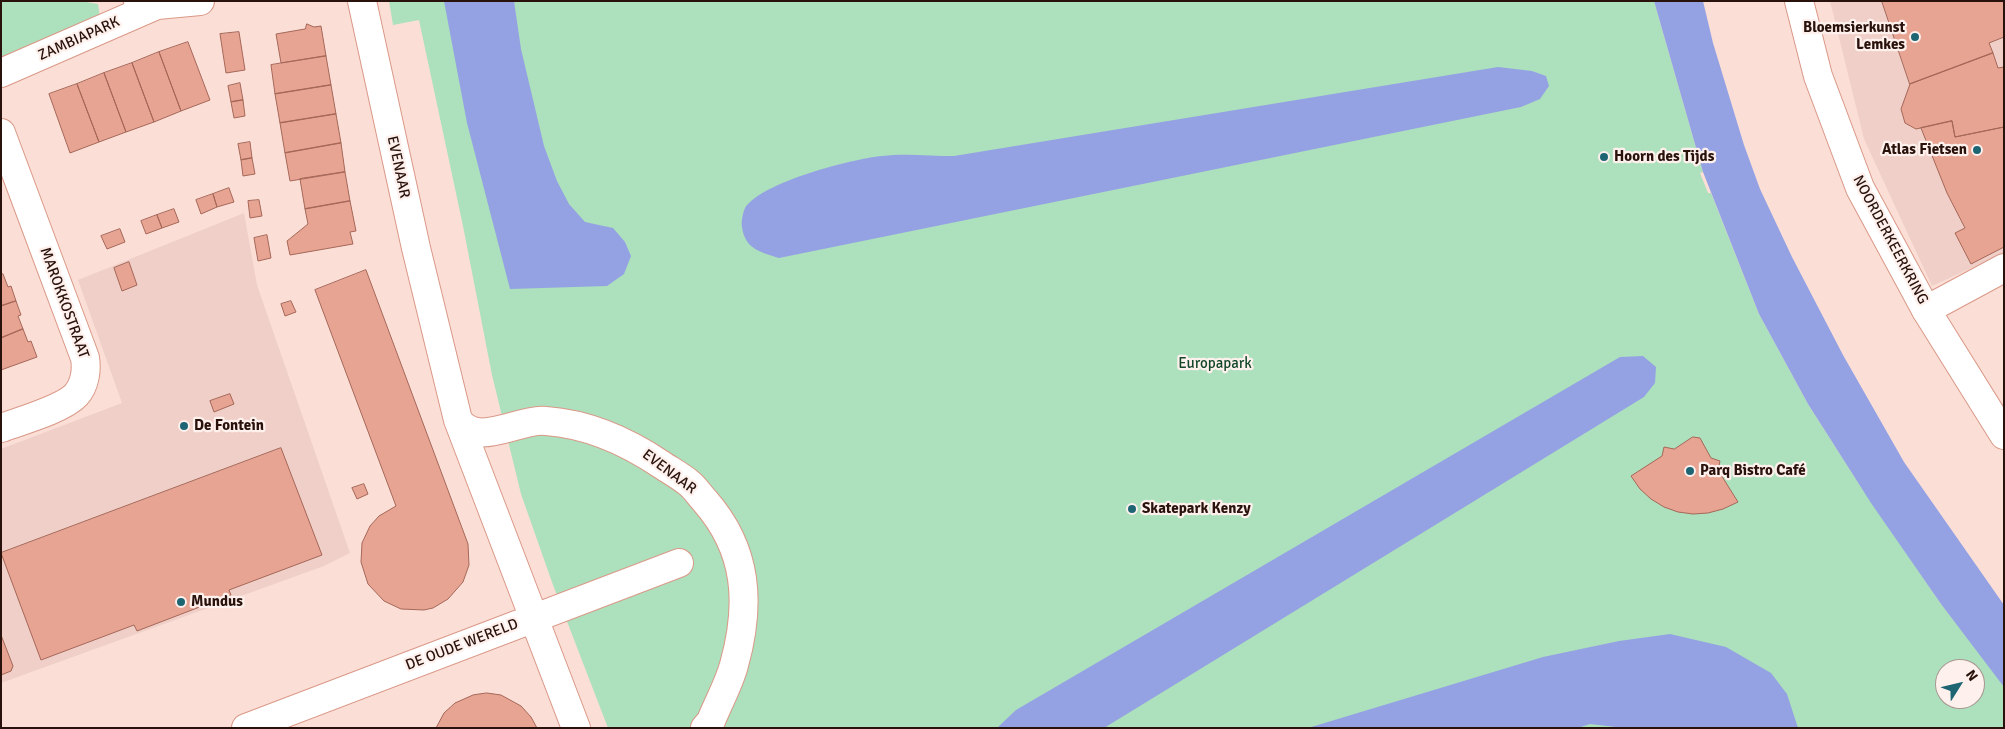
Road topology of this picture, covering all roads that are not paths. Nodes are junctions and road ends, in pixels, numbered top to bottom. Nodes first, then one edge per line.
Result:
1 (200, 1) edge
2 (362, 1) edge
3 (1799, 1) edge
4 (146, 3) edge
5 (1, 73) edge
6 (1, 133) edge
7 (2004, 268) edge
8 (1926, 310) junction
9 (458, 420) junction
10 (1, 428) edge
11 (2004, 435) edge
12 (679, 563) dead end
13 (533, 618) junction
14 (246, 728) edge
15 (576, 728) edge
16 (705, 728) edge

1 - 4 street, ZAMBIAPARK
2 - 9 street, EVENAAR
3 - 8 street, NOORDERKEERKRING
4 - 5 street, ZAMBIAPARK
6 - 10 street, MAROKKOSTRAAT
7 - 8 street
8 - 11 street, NOORDERKEERKRING
9 - 13 street, EVENAAR
9 - 16 street, EVENAAR
12 - 13 street, DE OUDE WERELD
13 - 14 street, DE OUDE WERELD
13 - 15 street, EVENAAR

